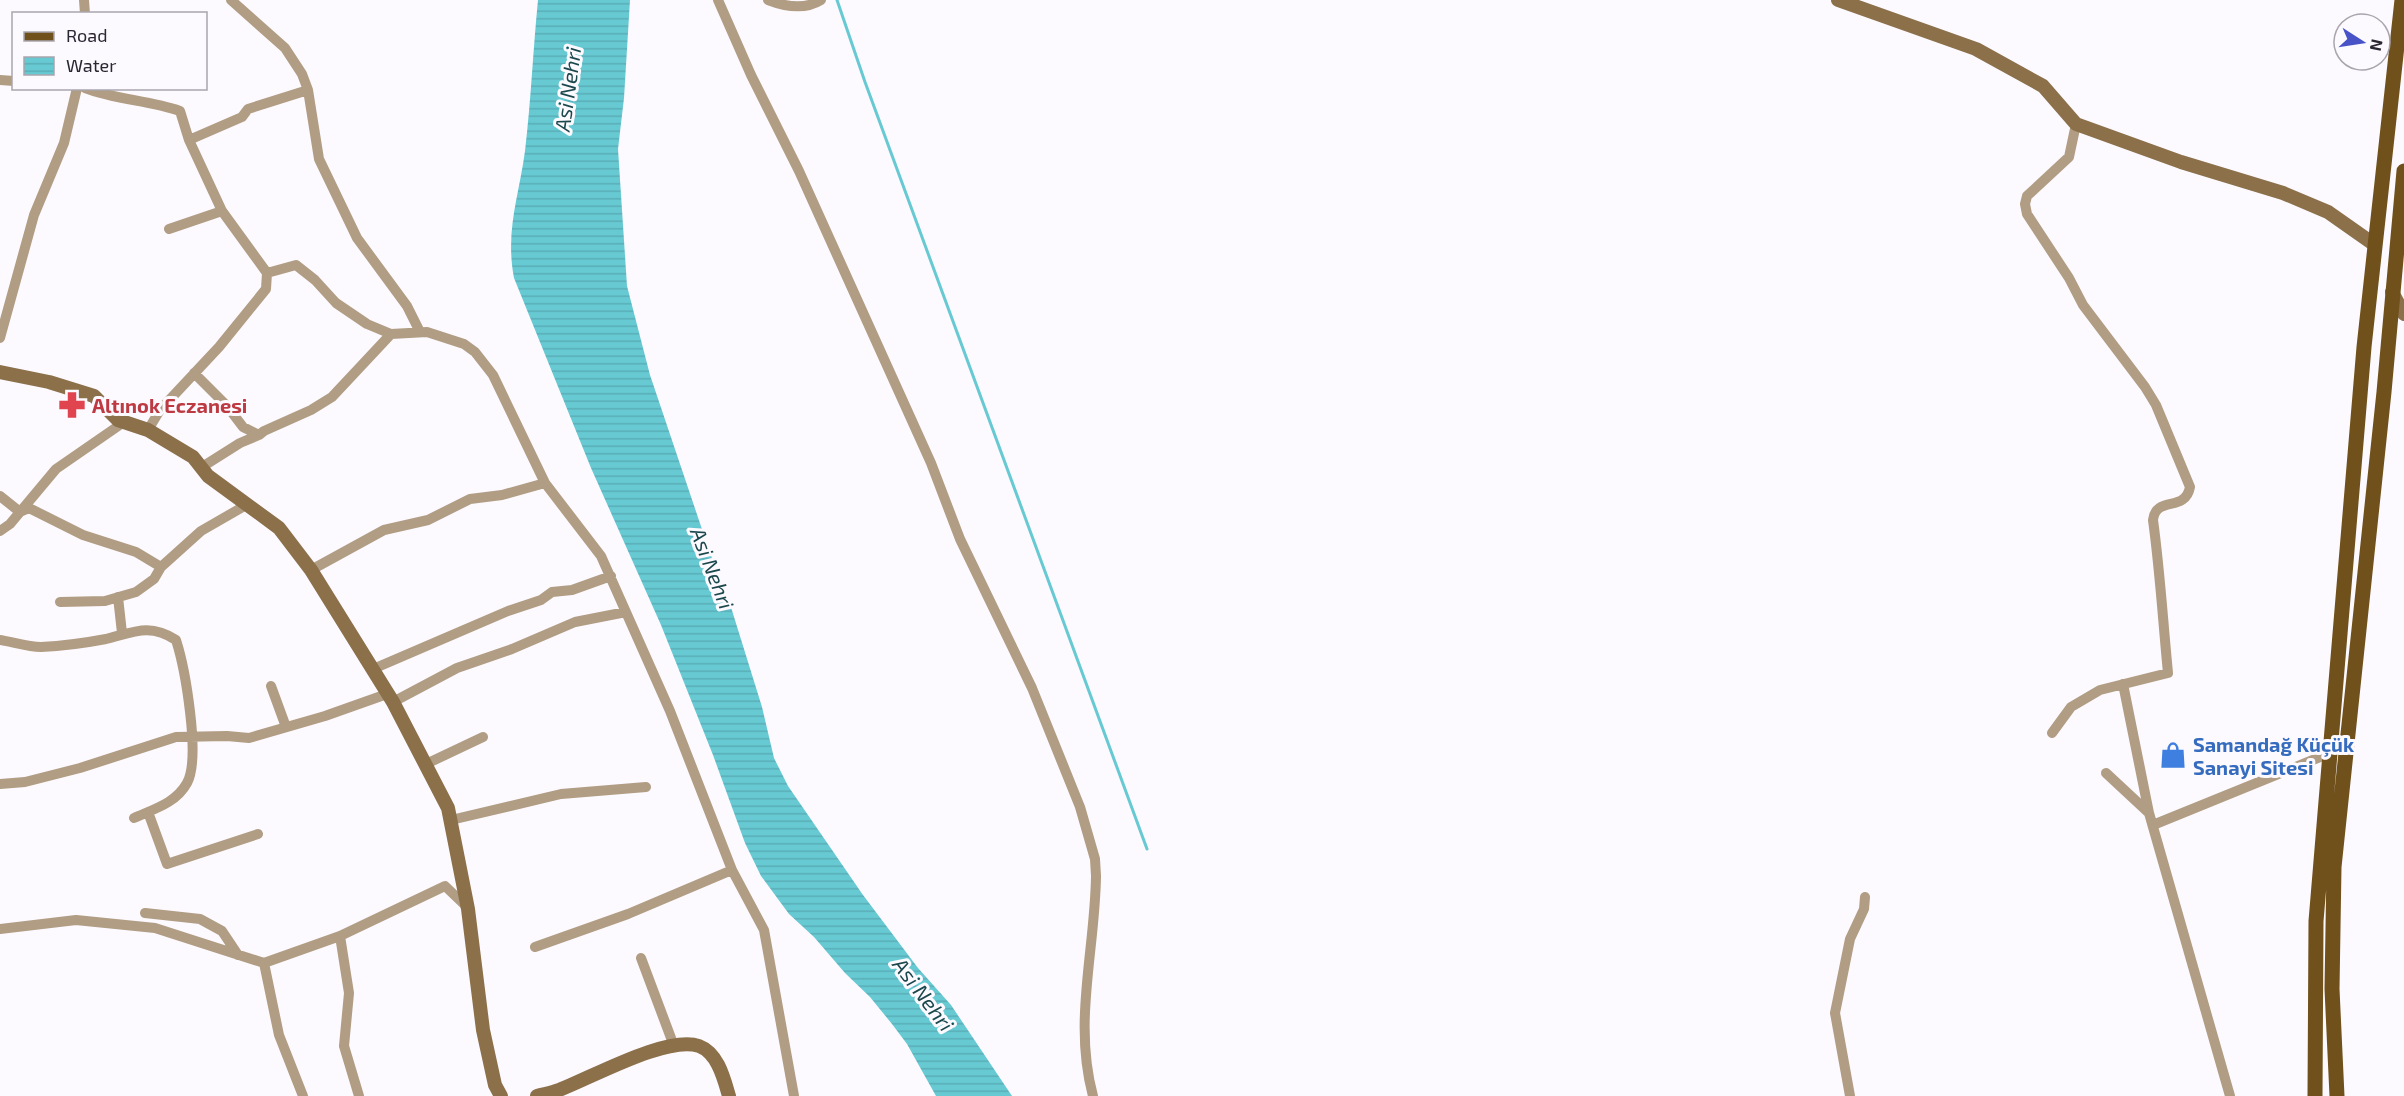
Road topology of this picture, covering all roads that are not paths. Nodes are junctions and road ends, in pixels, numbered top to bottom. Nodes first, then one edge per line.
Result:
1 (231, 0) edge
2 (719, 0) edge
3 (768, 0) edge
4 (821, 0) edge
5 (1838, 0) edge
6 (2402, 0) edge
7 (77, 90) edge
8 (90, 90) edge
9 (308, 90) junction
10 (2076, 124) junction
11 (189, 140) junction
12 (2404, 171) edge
13 (222, 211) junction
14 (169, 229) dead end
15 (2374, 245) junction
16 (267, 273) junction
17 (2392, 292) junction
18 (2404, 314) edge
19 (420, 332) junction
20 (391, 334) junction
21 (0, 338) edge
22 (0, 372) edge
23 (194, 373) junction
24 (124, 422) junction
25 (148, 430) junction
26 (259, 435) junction
27 (202, 467) junction
28 (545, 483) junction
29 (0, 496) edge
30 (248, 504) junction
31 (20, 512) junction
32 (0, 531) edge
33 (160, 567) junction
34 (311, 570) junction
35 (611, 576) junction
36 (118, 597) junction
37 (60, 602) dead end
38 (626, 612) junction
39 (122, 633) junction
40 (0, 640) edge
41 (374, 669) junction
42 (2123, 684) junction
43 (271, 686) dead end
44 (390, 698) junction
45 (286, 727) junction
46 (2052, 733) dead end
47 (191, 736) junction
48 (483, 737) dead end
49 (2330, 753) junction
50 (426, 764) junction
51 (2106, 773) dead end
52 (0, 784) edge
53 (646, 787) dead end
54 (148, 812) junction
55 (2149, 813) junction
56 (134, 818) dead end
57 (451, 820) junction
58 (2153, 825) junction
59 (258, 834) dead end
60 (732, 870) junction
61 (1864, 897) dead end
62 (468, 909) junction
63 (145, 913) dead end
64 (0, 929) edge
65 (340, 936) junction
66 (535, 947) dead end
67 (238, 955) junction
68 (641, 958) dead end
69 (264, 963) junction
70 (674, 1046) junction
71 (303, 1096) edge
72 (359, 1096) edge
73 (502, 1096) edge
74 (537, 1096) edge
75 (729, 1096) edge
76 (794, 1096) edge
77 (1092, 1096) edge
78 (1850, 1096) edge
79 (2230, 1096) edge
80 (2315, 1096) edge
81 (2337, 1096) edge

1 - 9 street
2 - 77 street
3 - 4 street
5 - 10 street
6 - 15 main road
7 - 21 street
8 - 11 street
9 - 11 street
9 - 19 street
10 - 15 street
10 - 42 street
11 - 13 street
12 - 17 main road
13 - 14 street
13 - 16 street
15 - 49 main road
16 - 20 street
16 - 23 street
17 - 18 street
17 - 81 main road
19 - 20 street
19 - 28 street
20 - 26 street
22 - 24 street
23 - 25 street
23 - 26 street
24 - 25 street
24 - 31 street
25 - 27 street
26 - 27 street
27 - 30 street
28 - 34 street
28 - 35 street
29 - 31 street
30 - 33 street
30 - 34 street
31 - 32 street
31 - 33 street
33 - 36 street
34 - 41 street
35 - 38 street
35 - 41 street
36 - 37 street
36 - 39 street
38 - 44 street
38 - 60 street
39 - 40 street
39 - 47 street
41 - 44 street
42 - 46 street
42 - 55 street
43 - 45 street
44 - 45 street
44 - 50 street
45 - 47 street
47 - 52 street
47 - 54 street
48 - 50 street
49 - 58 street
49 - 80 main road
50 - 57 street
51 - 55 street
53 - 57 street
54 - 56 street
54 - 59 street
55 - 58 street
57 - 62 street
58 - 79 street
60 - 66 street
60 - 76 street
61 - 78 street
62 - 65 street
62 - 73 street
63 - 67 street
64 - 67 street
65 - 69 street
65 - 72 street
67 - 69 street
68 - 70 street
69 - 71 street
70 - 74 street
70 - 75 street

